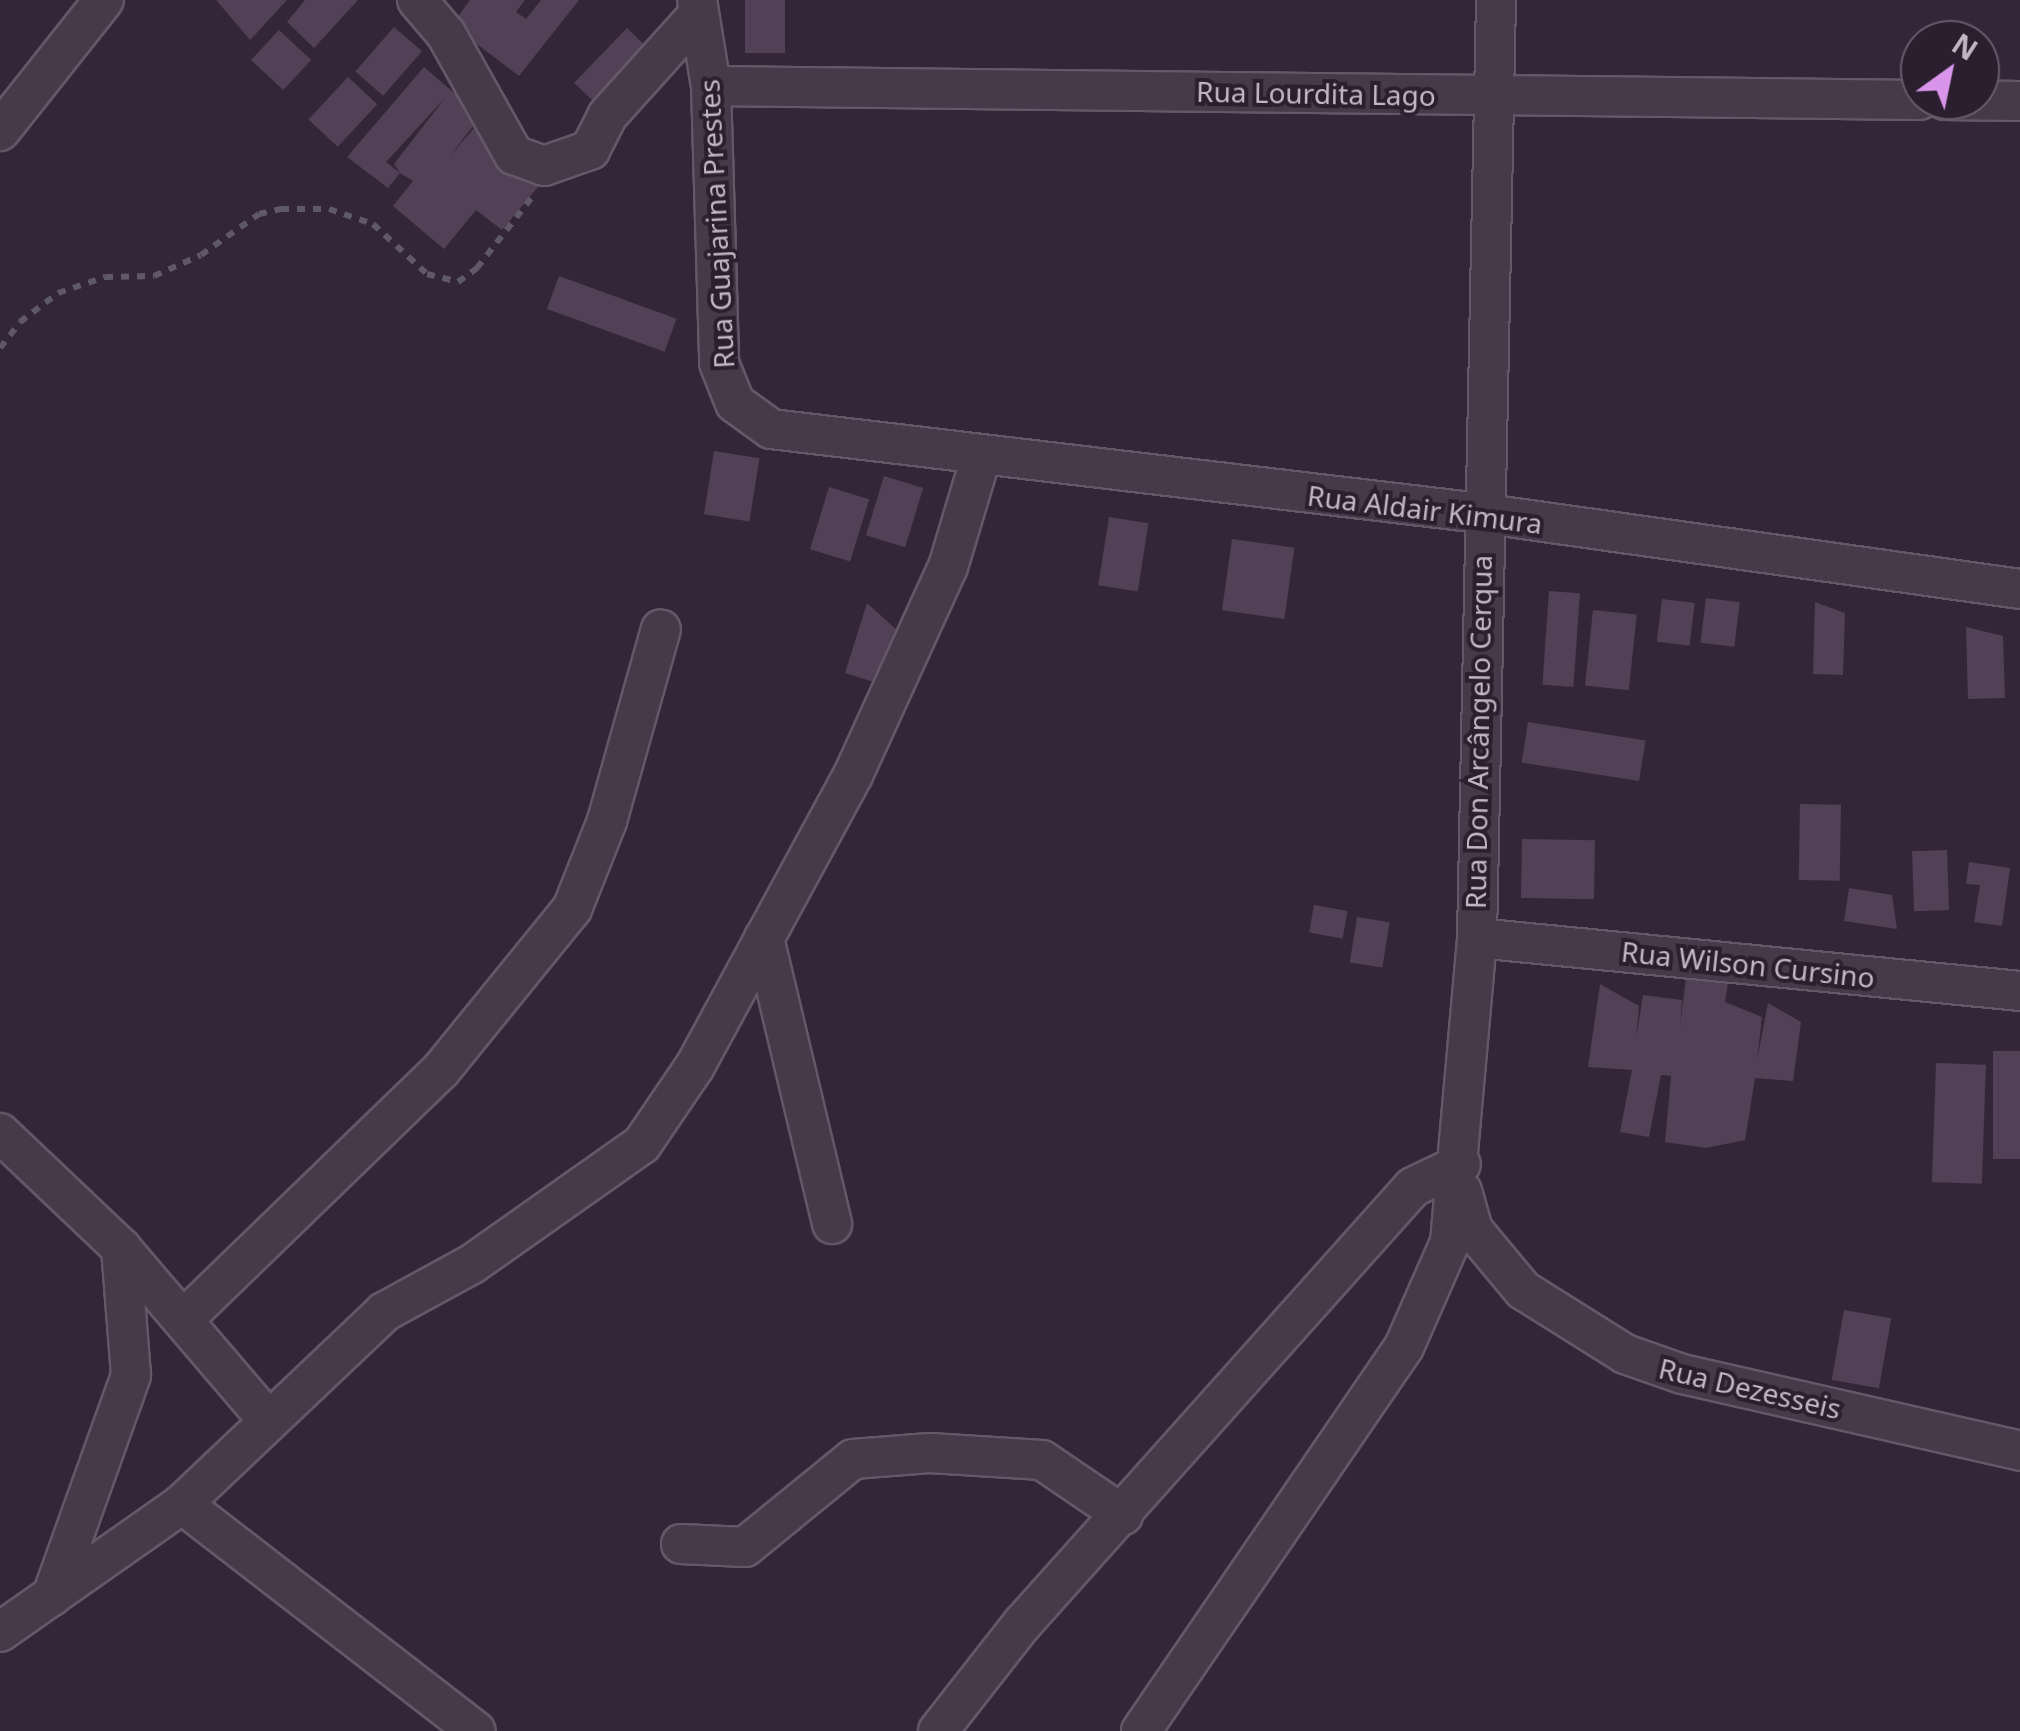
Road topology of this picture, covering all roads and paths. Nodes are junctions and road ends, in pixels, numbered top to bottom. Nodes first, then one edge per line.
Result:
1 (104, 0) edge
2 (417, 0) edge
3 (1496, 0) edge
4 (697, 8) edge
5 (711, 86) junction
6 (1493, 94) junction
7 (1900, 100) edge
8 (0, 131) edge
9 (556, 164) junction
10 (0, 348) edge
11 (828, 440) joint
12 (980, 457) junction
13 (1480, 513) junction
14 (2020, 589) edge
15 (662, 629) dead end
16 (764, 938) junction
17 (1476, 938) junction
18 (2020, 991) edge
19 (0, 1133) edge
20 (1461, 1164) junction
21 (832, 1224) dead end
22 (121, 1248) junction
23 (185, 1318) junction
24 (267, 1419) junction
25 (2020, 1451) edge
26 (182, 1504) junction
27 (1123, 1515) junction
28 (682, 1544) dead end
29 (52, 1596) junction
30 (0, 1632) edge
31 (476, 1731) edge
32 (938, 1731) edge
33 (1141, 1731) edge

1 - 8 street
2 - 9 street
3 - 6 street, Rua Don Arcângelo Cerqua
4 - 5 street, Rua Guajarina Prestes
4 - 9 street
5 - 6 street, Rua Lourdita Lago
5 - 11 street, Rua Guajarina Prestes
6 - 7 street, Rua Lourdita Lago
6 - 13 street, Rua Don Arcângelo Cerqua
9 - 10 path
11 - 12 street, Rua Aldair Kimura
12 - 13 street, Rua Aldair Kimura
12 - 16 street
13 - 14 street, Rua Aldair Kimura
13 - 17 street, Rua Don Arcângelo Cerqua
15 - 23 street
16 - 21 street
16 - 24 street
17 - 18 street, Rua Wilson Cursino
17 - 20 street, Rua Don Arcângelo Cerqua
19 - 22 street
20 - 25 street, Rua Dezesseis
20 - 27 street
20 - 33 street
22 - 23 street
22 - 29 street
23 - 24 street
24 - 26 street
26 - 29 street
26 - 31 street
27 - 28 street
27 - 32 street
29 - 30 street

